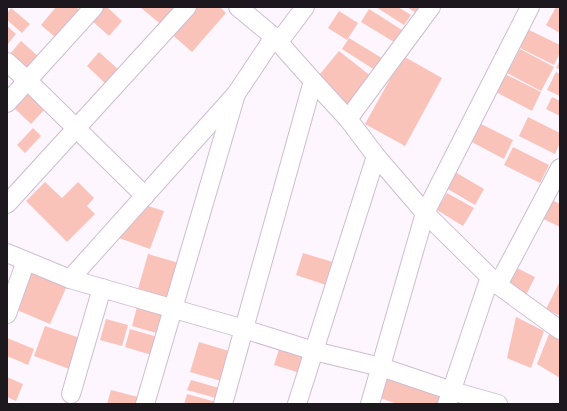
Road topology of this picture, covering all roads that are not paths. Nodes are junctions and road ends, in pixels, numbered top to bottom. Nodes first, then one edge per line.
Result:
1 (94, 7) edge
2 (187, 7) edge
3 (238, 7) edge
4 (305, 7) edge
5 (432, 7) edge
6 (530, 7) edge
7 (276, 40) junction
8 (7, 62) edge
9 (27, 80) junction
10 (313, 81) junction
11 (236, 94) junction
12 (7, 103) edge
13 (348, 119) junction
14 (77, 128) junction
15 (376, 156) junction
16 (560, 168) edge
17 (145, 196) junction
18 (7, 204) edge
19 (425, 213) junction
20 (7, 253) edge
21 (26, 261) junction
22 (70, 279) junction
23 (494, 281) junction
24 (102, 288) junction
25 (172, 308) junction
26 (7, 314) edge
27 (244, 329) junction
28 (560, 330) edge
29 (314, 350) junction
30 (381, 368) junction
31 (71, 394) dead end
32 (449, 397) edge
33 (145, 404) edge
34 (223, 404) edge
35 (297, 404) edge
36 (370, 404) edge
37 (498, 404) edge

1 - 9 street
2 - 14 street
3 - 7 street
4 - 7 street
5 - 13 street
6 - 19 street
7 - 10 street
7 - 11 street
8 - 9 street
9 - 12 street
9 - 14 street
10 - 13 street
10 - 27 street
11 - 17 street
11 - 25 street
13 - 15 street
14 - 17 street
14 - 18 street
15 - 19 street
15 - 29 street
16 - 23 street
17 - 22 street
19 - 23 street
19 - 30 street
20 - 21 street
21 - 22 street
21 - 26 street
22 - 24 street
23 - 28 street
23 - 32 street
24 - 25 street
24 - 31 street
25 - 27 street
25 - 33 street
27 - 29 street
27 - 34 street
29 - 30 street
29 - 35 street
30 - 32 street
30 - 36 street
32 - 37 street

